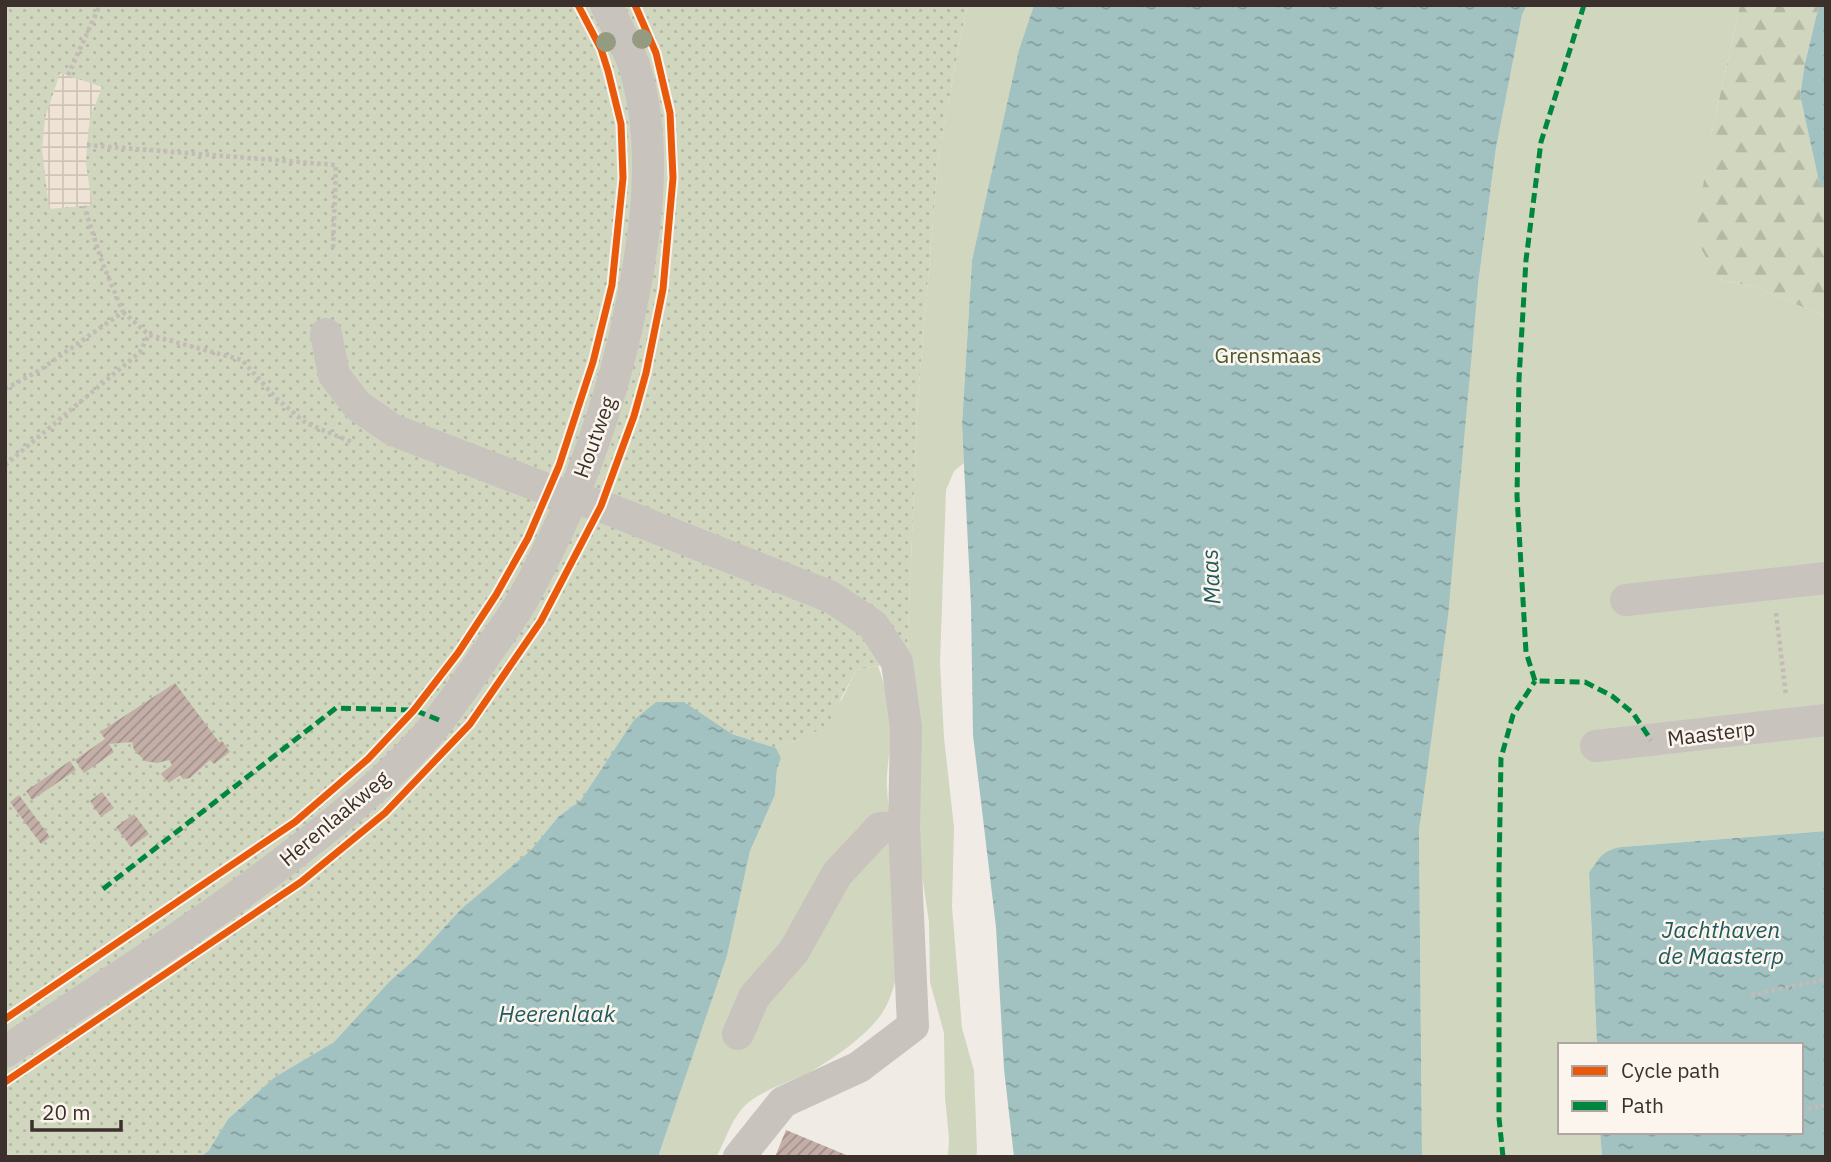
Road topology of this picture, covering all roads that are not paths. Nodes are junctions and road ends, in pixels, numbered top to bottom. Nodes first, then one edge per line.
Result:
1 (606, 5) edge
2 (326, 334) dead end
3 (572, 498) junction
4 (1826, 578) edge
5 (1626, 600) dead end
6 (1826, 720) edge
7 (1596, 746) dead end
8 (904, 812) junction
9 (738, 1034) dead end
10 (5, 1052) edge
11 (739, 1157) edge

1 - 3 street, Houtweg
2 - 3 street
3 - 8 street, Houtweg
3 - 10 street, Herenlaakweg
4 - 5 street
6 - 7 street, Maasterp
8 - 9 street
8 - 11 street, Houtweg

